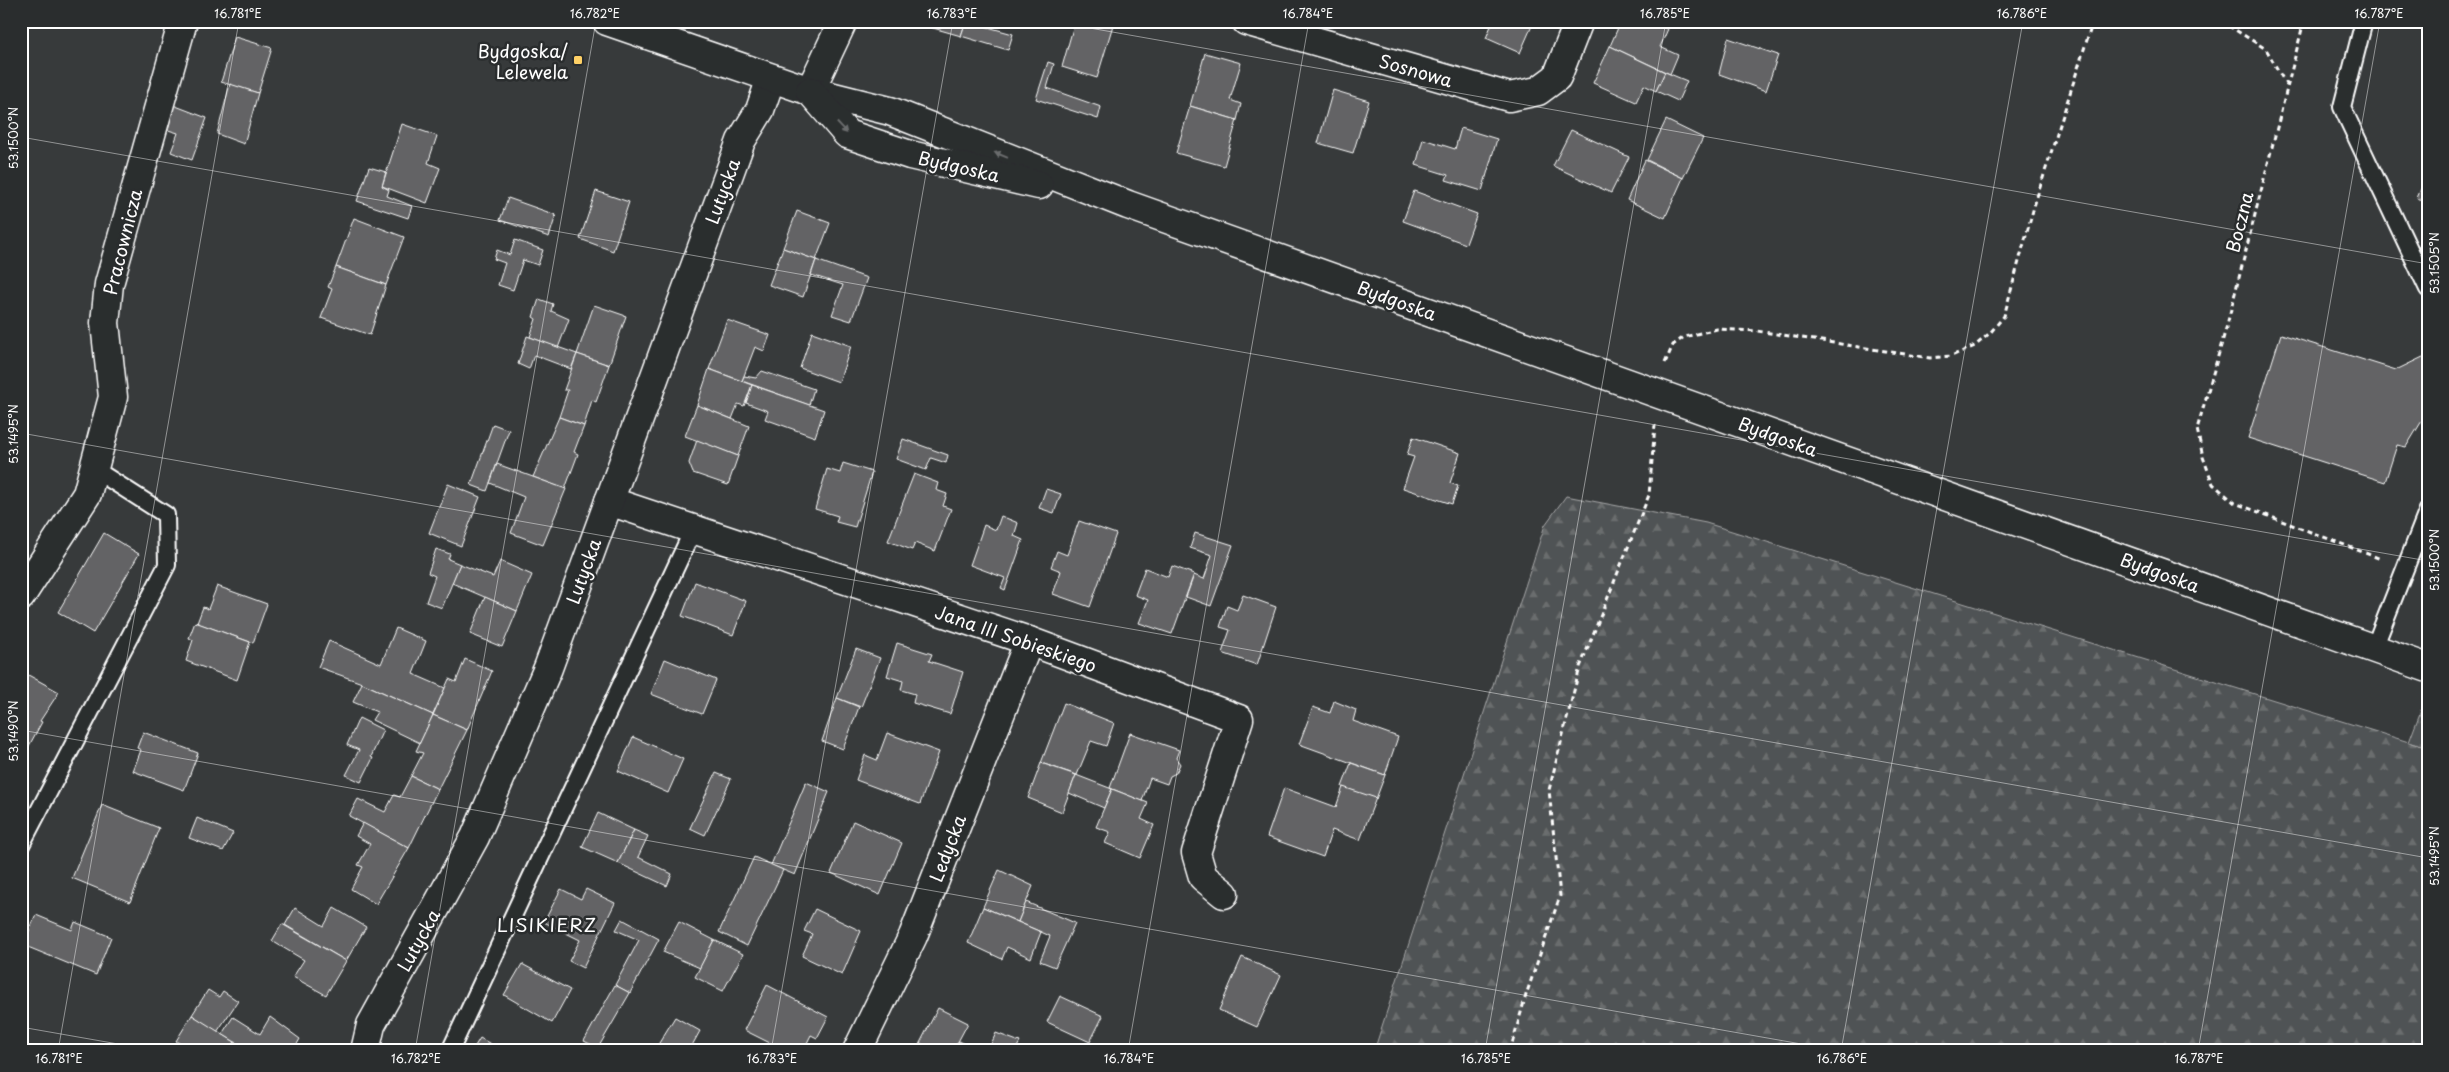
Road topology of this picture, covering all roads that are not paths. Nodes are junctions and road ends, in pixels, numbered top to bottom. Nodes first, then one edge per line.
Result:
1 (183, 21) edge
2 (607, 21) edge
3 (843, 21) edge
4 (1246, 21) edge
5 (1579, 21) edge
6 (2364, 21) edge
7 (772, 78) junction
8 (810, 91) junction
9 (1128, 205) junction
10 (2428, 289) edge
11 (94, 469) junction
12 (608, 501) junction
13 (2428, 510) edge
14 (692, 530) junction
15 (21, 596) edge
16 (1029, 641) junction
17 (2374, 648) junction
18 (2428, 668) edge
19 (21, 845) edge
20 (1224, 894) dead end
21 (365, 1051) edge
22 (450, 1051) edge
23 (857, 1051) edge

1 - 11 street, Pracownicza
2 - 7 street, Bydgoska
3 - 8 street
4 - 5 street, Sosnowa
6 - 10 lane
7 - 8 street, Bydgoska
7 - 12 street, Lutycka
9 -> 8 street, Bydgoska
8 -> 9 street, Bydgoska
9 - 17 street, Bydgoska
11 - 15 street, Pracownicza
11 - 19 lane
12 - 14 street, Jana III Sobieskiego
12 - 21 street, Lutycka
13 - 17 lane
14 - 16 street, Jana III Sobieskiego
14 - 22 lane
16 - 20 street, Jana III Sobieskiego
16 - 23 street, Ledycka
17 - 18 street, Bydgoska

